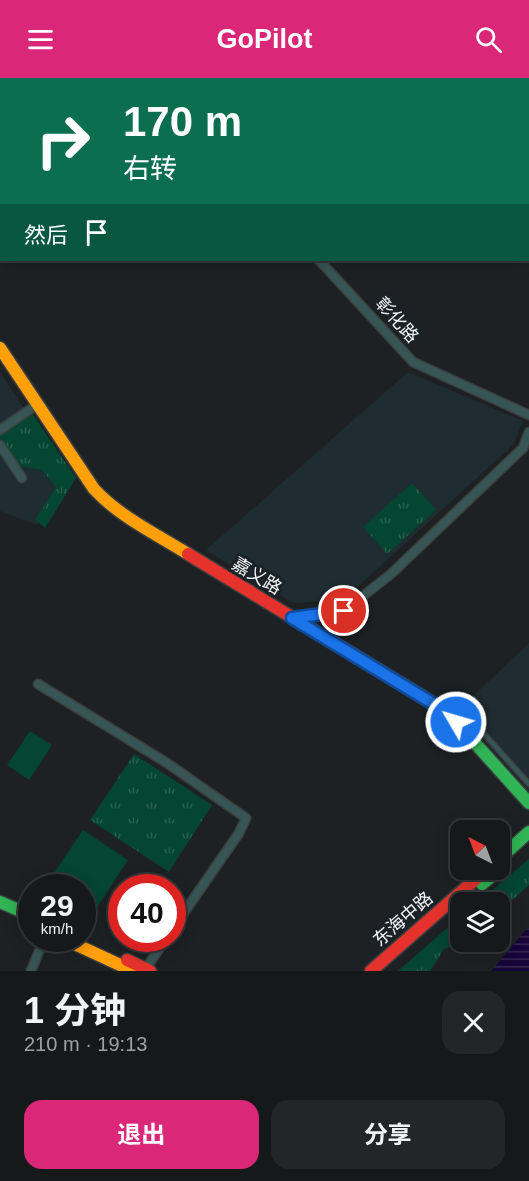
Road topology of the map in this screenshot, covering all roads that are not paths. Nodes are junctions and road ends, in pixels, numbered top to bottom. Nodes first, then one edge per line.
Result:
1 (320, 261) edge
2 (0, 348) edge
3 (38, 404) junction
4 (529, 415) edge
5 (0, 430) edge
6 (529, 432) edge
7 (0, 445) edge
8 (22, 478) dead end
9 (292, 618) junction
10 (38, 684) dead end
11 (485, 735) dead end
12 (529, 784) edge
13 (529, 803) edge
14 (529, 832) edge
15 (529, 843) edge
16 (510, 849) edge
17 (510, 860) edge
18 (475, 880) edge
19 (487, 880) edge
20 (474, 892) edge
21 (0, 902) edge
22 (18, 910) edge
23 (186, 910) edge
24 (0, 911) edge
25 (450, 913) edge
26 (18, 919) edge
27 (96, 946) edge
28 (39, 952) edge
29 (96, 952) edge
30 (156, 952) edge
31 (143, 970) edge
32 (31, 971) edge
33 (371, 971) edge
34 (384, 971) edge

1 - 4 street, 彰化路
2 - 3 street, 嘉义路
3 - 5 street
3 - 9 street, 嘉义路
6 - 9 street
7 - 8 street
9 - 13 street, 嘉义路
10 - 23 street
11 - 12 lane
14 - 16 street
15 - 17 street, 东海中路
18 - 33 street, 东海中路
19 - 20 street, 东海中路
21 - 22 street
24 - 26 street
25 - 34 street, 东海中路
27 - 31 street
28 - 32 street
29 - 31 street
30 - 31 street

